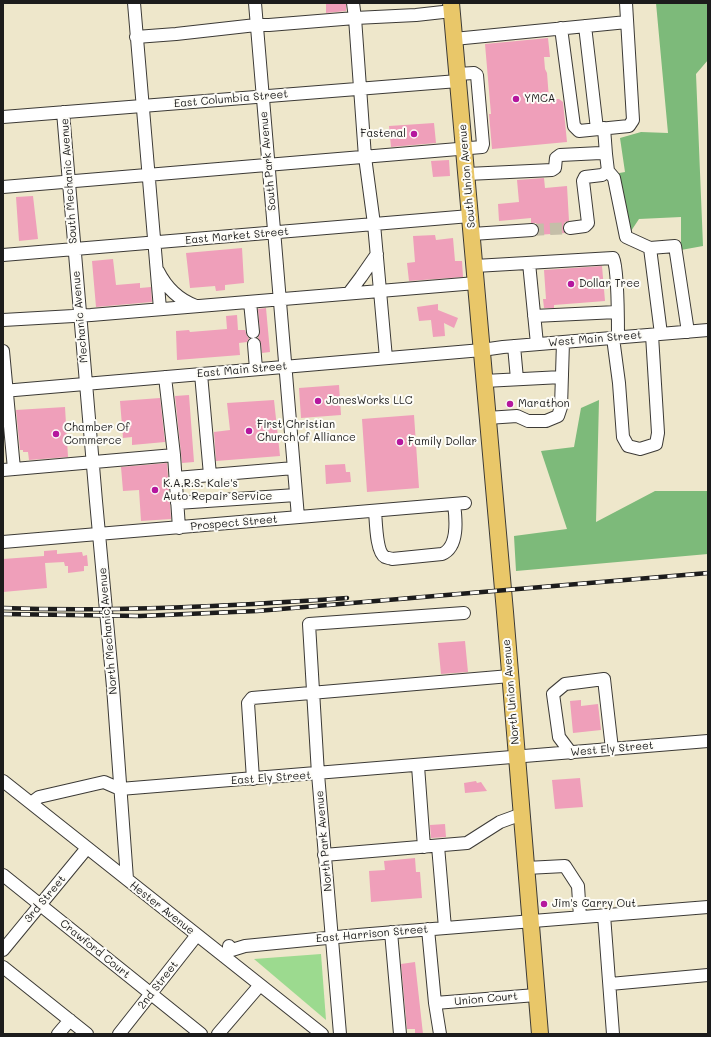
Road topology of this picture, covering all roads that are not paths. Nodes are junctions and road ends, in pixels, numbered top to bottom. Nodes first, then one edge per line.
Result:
1 (134, 3) edge
2 (255, 3) edge
3 (353, 3) edge
4 (626, 3) edge
5 (452, 7) edge
6 (354, 18) junction
7 (627, 22) junction
8 (256, 25) junction
9 (586, 26) junction
10 (561, 28) junction
11 (136, 37) junction
12 (454, 39) junction
13 (458, 77) junction
14 (360, 89) junction
15 (262, 96) junction
16 (143, 106) junction
17 (480, 110) junction
18 (63, 112) junction
19 (461, 112) junction
20 (3, 117) edge
21 (601, 129) junction
22 (464, 149) junction
23 (606, 154) junction
24 (365, 157) junction
25 (268, 165) junction
26 (608, 171) junction
27 (467, 174) junction
28 (149, 175) junction
29 (69, 181) junction
30 (3, 187) edge
31 (470, 216) junction
32 (374, 224) junction
33 (570, 228) tunnel mouth
34 (532, 230) tunnel mouth
35 (274, 233) junction
36 (472, 234) junction
37 (154, 243) junction
38 (650, 248) junction
39 (74, 249) junction
40 (377, 254) junction
41 (3, 255) edge
42 (529, 263) junction
43 (475, 266) junction
44 (157, 268) junction
45 (476, 283) junction
46 (380, 290) junction
47 (349, 293) junction
48 (280, 299) junction
49 (250, 302) junction
50 (196, 306) junction
51 (160, 309) junction
52 (617, 312) junction
53 (80, 316) junction
54 (534, 316) junction
55 (3, 320) edge
56 (708, 330) edge
57 (688, 332) junction
58 (656, 334) junction
59 (616, 338) junction
60 (563, 342) junction
61 (537, 344) junction
62 (514, 346) junction
63 (482, 350) junction
64 (3, 351) edge
65 (386, 358) junction
66 (285, 367) junction
67 (256, 369) junction
68 (201, 374) junction
69 (165, 377) junction
70 (562, 377) junction
71 (517, 379) junction
72 (484, 381) junction
73 (86, 384) junction
74 (5, 391) edge
75 (487, 418) junction
76 (174, 456) junction
77 (92, 463) junction
78 (294, 468) junction
79 (8, 470) edge
80 (210, 475) junction
81 (176, 478) junction
82 (296, 495) junction
83 (177, 503) junction
84 (375, 511) junction
85 (298, 517) junction
86 (179, 528) junction
87 (99, 534) junction
88 (3, 542) edge
89 (464, 613) dead end
90 (510, 676) junction
91 (313, 694) junction
92 (708, 741) edge
93 (612, 749) junction
94 (571, 753) junction
95 (517, 757) junction
96 (418, 766) junction
97 (318, 774) junction
98 (253, 779) junction
99 (3, 781) edge
100 (120, 789) junction
101 (31, 803) junction
102 (522, 814) junction
103 (438, 846) junction
104 (424, 847) junction
105 (87, 848) junction
106 (324, 855) junction
107 (526, 868) junction
108 (3, 875) edge
109 (127, 879) junction
110 (40, 905) junction
111 (708, 907) edge
112 (604, 915) junction
113 (580, 917) junction
114 (530, 921) junction
115 (445, 928) junction
116 (428, 929) junction
117 (391, 932) junction
118 (197, 935) junction
119 (332, 937) junction
120 (3, 950) edge
121 (225, 957) junction
122 (3, 967) edge
123 (708, 975) edge
124 (610, 984) junction
125 (260, 985) junction
126 (151, 994) junction
127 (536, 995) junction
128 (435, 1003) junction
129 (70, 1020) junction
130 (58, 1034) edge
131 (87, 1034) edge
132 (119, 1034) edge
133 (200, 1034) edge
134 (218, 1034) edge
135 (322, 1034) edge
136 (340, 1034) edge
137 (400, 1034) edge
138 (440, 1034) edge
139 (540, 1034) edge
140 (613, 1034) edge

1 - 11 street
2 - 8 street, South Park Avenue
3 - 6 street
4 - 7 street
5 - 6 street
5 - 12 main road, South Union Avenue
6 - 8 street
6 - 14 street
7 - 9 street
7 - 21 street
8 - 11 street
8 - 15 street, South Park Avenue
9 - 10 street
9 - 21 street
10 - 12 street
10 - 21 street
11 - 16 street
12 - 13 main road, South Union Avenue
13 - 14 street, East Columbia Street
13 - 17 street, East Columbia Street
13 - 19 main road, South Union Avenue
14 - 15 street, East Columbia Street
14 - 24 street
15 - 16 street, East Columbia Street
15 - 25 street, South Park Avenue
16 - 18 street, East Columbia Street
16 - 28 street
17 - 19 street
17 - 22 street
18 - 20 street, East Columbia Street
18 - 29 street, South Mechanic Avenue
19 - 22 main road, South Union Avenue
21 - 23 street
22 - 24 street
22 - 27 main road, South Union Avenue
23 - 26 street
23 - 27 street
24 - 25 street
24 - 32 street
25 - 28 street
25 - 35 street, South Park Avenue
26 - 33 street
26 - 38 street
27 - 31 main road, South Union Avenue
28 - 29 street
28 - 37 street
29 - 30 street
29 - 39 street, South Mechanic Avenue
31 - 32 street, East Market Street
31 - 36 main road, South Union Avenue
32 - 35 street, East Market Street
32 - 40 street
34 - 36 street
35 - 37 street, East Market Street
35 - 48 street, South Park Avenue
36 - 43 main road, South Union Avenue
37 - 39 street, East Market Street
37 - 44 street
38 - 57 street
38 - 58 street
39 - 41 street, East Market Street
39 - 53 street, Mechanic Avenue
40 - 46 street
40 - 47 street
42 - 43 street
42 - 52 street
42 - 54 street
43 - 45 main road, South Union Avenue
44 - 50 street
44 - 51 street
45 - 46 street
45 - 63 main road, South Union Avenue
46 - 47 street
46 - 65 street
47 - 48 street
48 - 49 street
48 - 66 street, South Park Avenue
49 - 50 street
49 - 67 street
50 - 51 street
51 - 53 street
52 - 54 street
52 - 59 street
53 - 55 street
53 - 73 street, Mechanic Avenue
54 - 61 street
56 - 57 street, West Main Street
57 - 58 street, West Main Street
58 - 59 street, West Main Street
58 - 59 street
59 - 60 street, West Main Street
60 - 61 street, West Main Street
60 - 70 street
61 - 62 street, West Main Street
62 - 63 street, West Main Street
62 - 71 street
63 - 65 street, East Main Street
63 - 72 main road, North Union Avenue
64 - 74 street
65 - 66 street, East Main Street
66 - 67 street, East Main Street
66 - 78 street
67 - 68 street, East Main Street
68 - 69 street, East Main Street
68 - 80 street
69 - 73 street, East Main Street
69 - 76 street
70 - 71 street
70 - 75 street
71 - 72 street
72 - 75 main road, North Union Avenue
73 - 74 street, East Main Street
73 - 77 street, North Mechanic Avenue
74 - 79 street
75 - 90 main road, North Union Avenue
76 - 77 street
76 - 81 street
77 - 79 street
77 - 87 street, North Mechanic Avenue
78 - 80 street
78 - 82 street
80 - 81 street
81 - 83 street
82 - 83 street
82 - 85 street
83 - 86 street
84 - 84 street, Prospect Street
84 - 85 street, Prospect Street
85 - 86 street, Prospect Street
86 - 87 street, Prospect Street
87 - 88 street, Prospect Street
87 - 100 street, North Mechanic Avenue
89 - 91 street, North Park Avenue
90 - 91 street
90 - 95 main road, North Union Avenue
91 - 97 street, North Park Avenue
91 - 98 street
92 - 93 street, West Ely Street
93 - 94 street, West Ely Street
93 - 94 street
94 - 95 street, West Ely Street
95 - 96 street, East Ely Street
95 - 102 main road, North Union Avenue
96 - 97 street, East Ely Street
96 - 104 street
97 - 98 street, East Ely Street
97 - 106 street, North Park Avenue
98 - 100 street, East Ely Street
99 - 101 street, Hester Avenue
100 - 101 street, East Ely Street
100 - 109 street, North Mechanic Avenue
101 - 105 street, Hester Avenue
102 - 103 street
102 - 107 main road, North Union Avenue
103 - 104 street
103 - 115 street
104 - 106 street
105 - 109 street, Hester Avenue
105 - 110 street, 3rd Street
106 - 119 street, North Park Avenue
107 - 113 street
107 - 114 main road, North Union Avenue
108 - 110 street, Crawford Court
109 - 118 street, Hester Avenue
110 - 120 street, 3rd Street
110 - 126 street, Crawford Court
111 - 112 street, East Harrison Street
112 - 113 street, East Harrison Street
112 - 124 street
113 - 114 street, East Harrison Street
114 - 115 street, East Harrison Street
114 - 127 main road, North Union Avenue
115 - 116 street, East Harrison Street
116 - 117 street, East Harrison Street
116 - 128 street
117 - 119 street, East Harrison Street
117 - 137 street
118 - 121 street, Hester Avenue
118 - 126 street, 2nd Street
119 - 121 street, East Harrison Street
119 - 136 street, North Park Avenue
121 - 125 street, Hester Avenue
122 - 129 street
123 - 124 street
124 - 140 street
125 - 134 street
125 - 135 street, Hester Avenue
126 - 132 street, 2nd Street
126 - 133 street, Crawford Court
127 - 128 street, Union Court
127 - 139 main road, North Union Avenue
128 - 138 street
129 - 130 street
129 - 131 street

